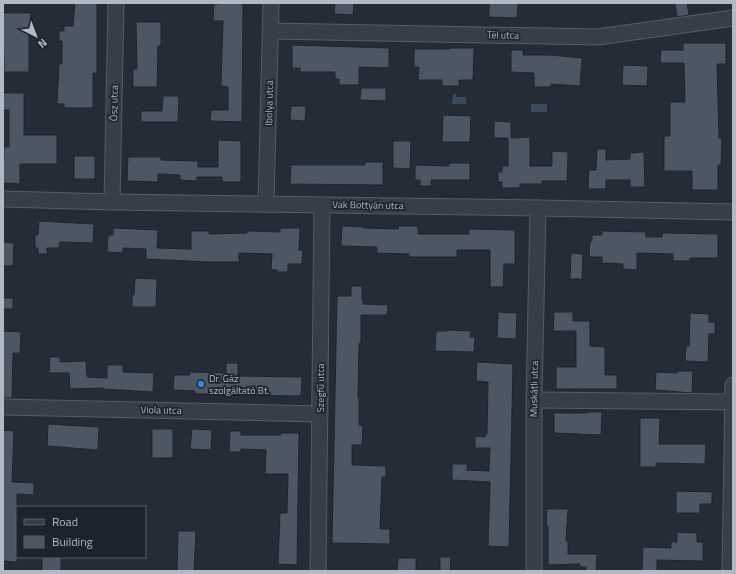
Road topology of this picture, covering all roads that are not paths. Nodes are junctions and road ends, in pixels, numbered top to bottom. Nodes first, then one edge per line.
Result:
1 (116, 3) edge
2 (271, 3) edge
3 (733, 18) edge
4 (271, 31) junction
5 (3, 199) edge
6 (112, 202) junction
7 (266, 203) junction
8 (322, 204) junction
9 (538, 208) junction
10 (733, 212) edge
11 (733, 385) edge
12 (733, 398) edge
13 (534, 400) junction
14 (733, 402) edge
15 (3, 407) edge
16 (320, 414) junction
17 (318, 571) edge
18 (534, 571) edge
19 (730, 571) edge

1 - 6 street, Ősz utca
2 - 4 street, Ibolya utca
3 - 4 street, Tél utca
4 - 7 street, Ibolya utca
5 - 6 street, Vak Bottyán utca
6 - 7 street, Vak Bottyán utca
7 - 8 street, Vak Bottyán utca
8 - 9 street, Vak Bottyán utca
8 - 16 street, Szegfű utca
9 - 10 street, Vak Bottyán utca
9 - 13 street, Muskátli utca
11 - 12 street
12 - 14 street
13 - 14 street
13 - 18 street, Muskátli utca
14 - 19 street
15 - 16 street, Viola utca
16 - 17 street, Szegfű utca

